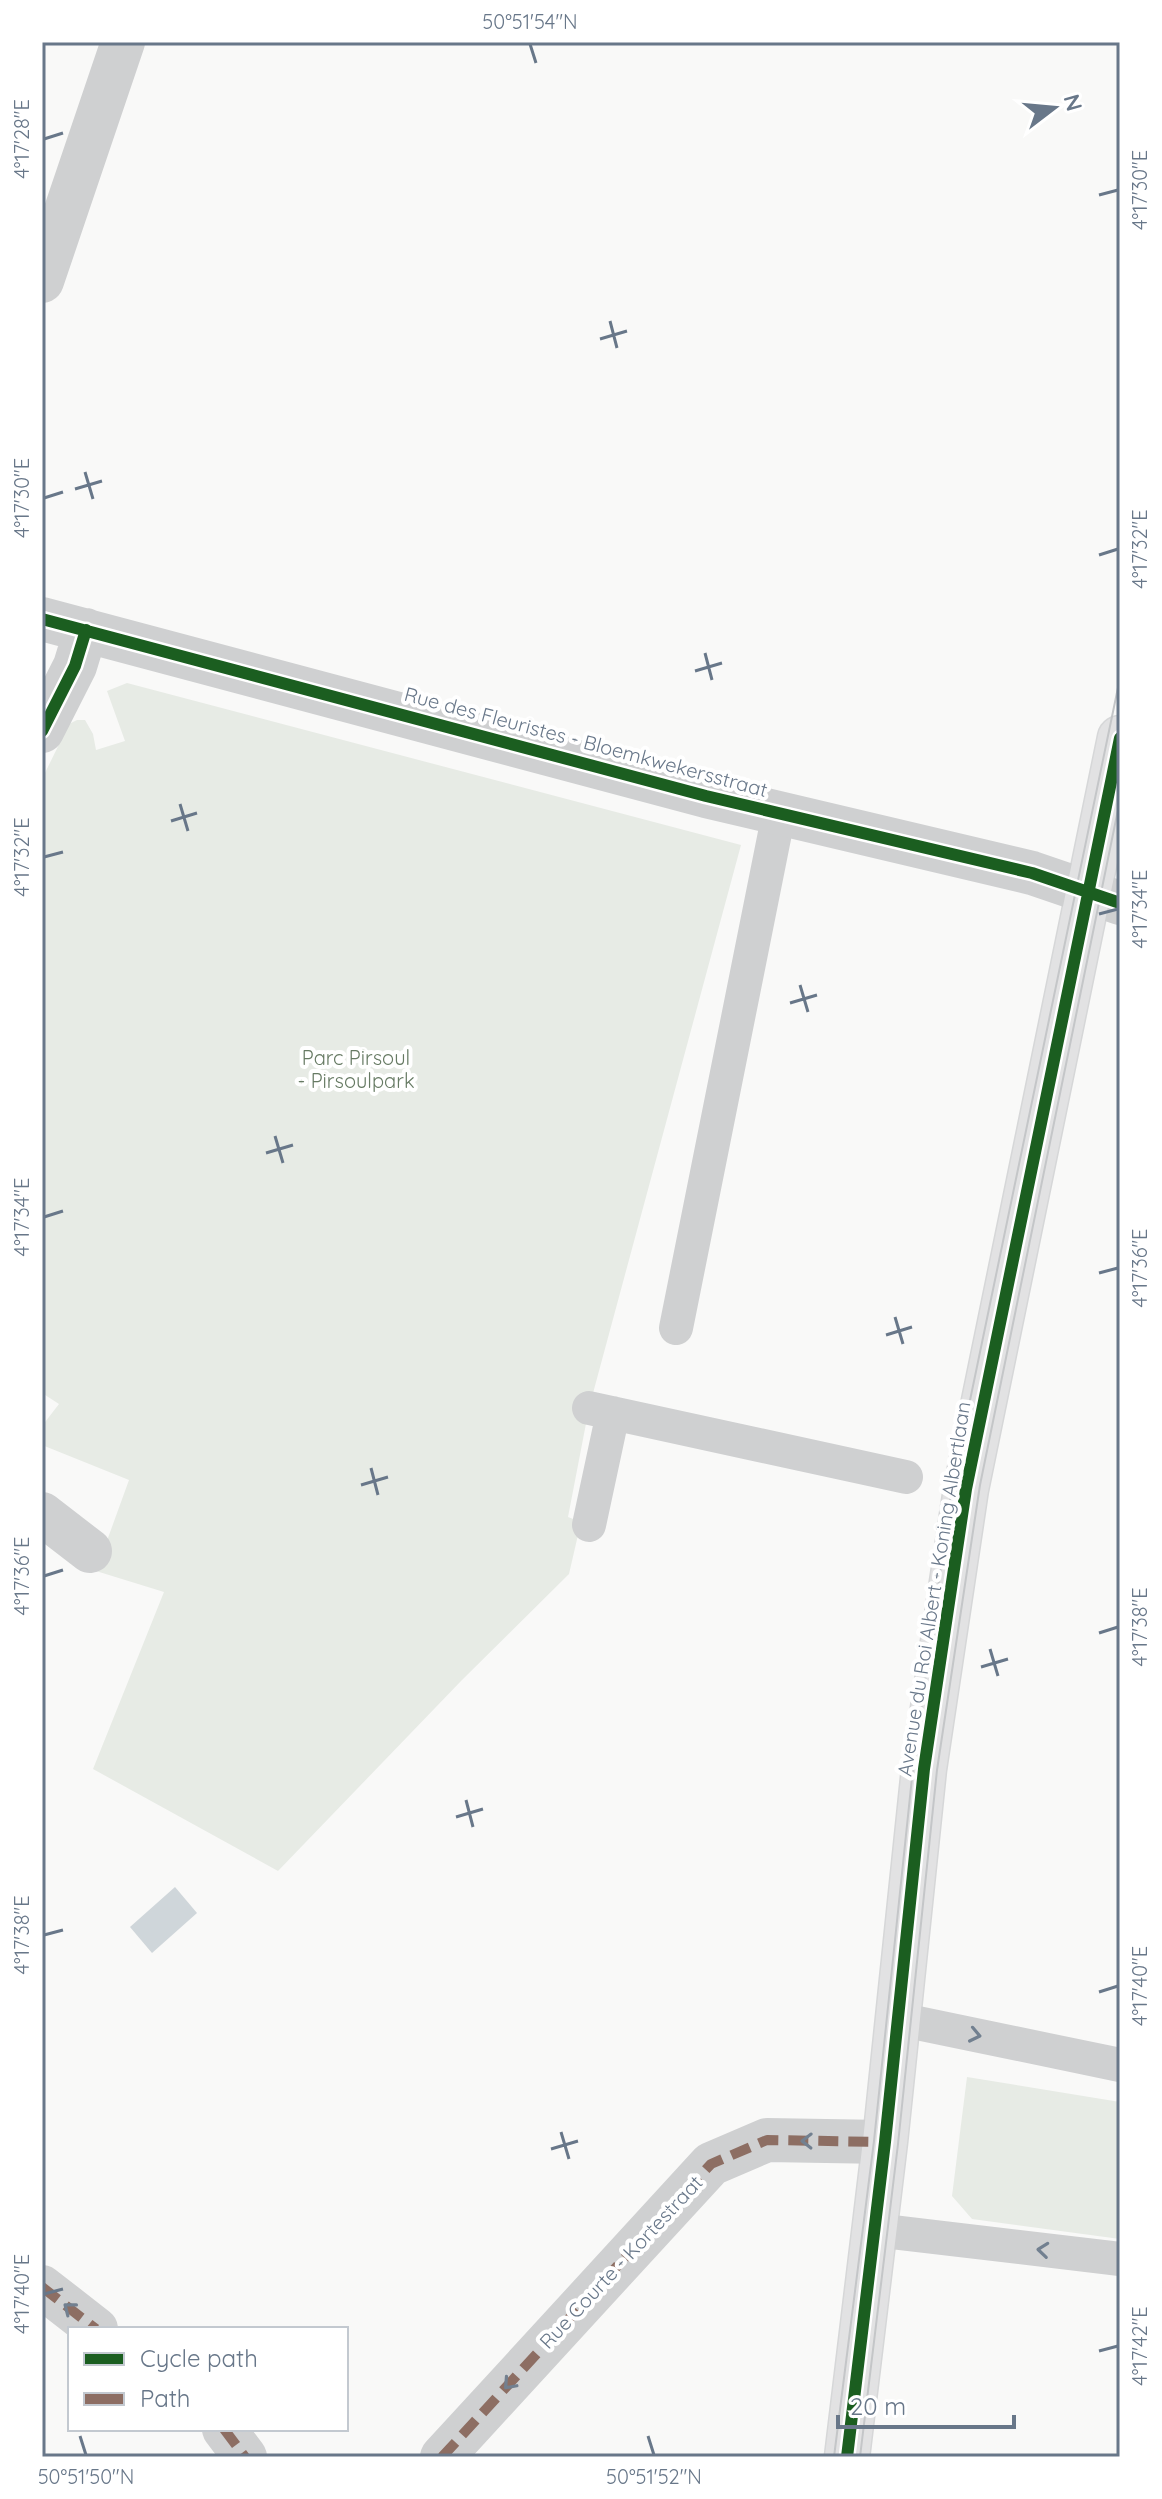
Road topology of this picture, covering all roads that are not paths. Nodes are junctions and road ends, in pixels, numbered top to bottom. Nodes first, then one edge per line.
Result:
1 (123, 42) edge
2 (42, 281) edge
3 (42, 619) edge
4 (86, 630) junction
5 (42, 731) edge
6 (1120, 738) edge
7 (779, 813) junction
8 (1104, 897) edge
9 (676, 1328) dead end
10 (906, 1477) dead end
11 (42, 1514) edge
12 (589, 1525) dead end
13 (90, 1551) dead end
14 (898, 2019) junction
15 (1120, 2065) edge
16 (885, 2142) junction
17 (875, 2230) junction
18 (1120, 2259) edge
19 (42, 2287) edge
20 (93, 2327) edge
21 (226, 2431) edge
22 (245, 2457) edge
23 (442, 2457) edge
24 (847, 2457) edge

1 - 2 street
3 - 4 street, Rue des Fleuristes - Bloemkwekersstraat
4 - 5 street
4 - 7 street, Rue des Fleuristes - Bloemkwekersstraat
6 - 8 street, Avenue du Roi Albert - Koning Albertlaan
7 - 8 street, Rue des Fleuristes - Bloemkwekersstraat
7 - 9 lane
8 - 14 street, Avenue du Roi Albert - Koning Albertlaan
10 - 12 lane
11 - 13 street
14 -> 15 lane
14 - 16 street, Avenue du Roi Albert - Koning Albertlaan
16 - 17 street, Avenue du Roi Albert - Koning Albertlaan
16 -> 23 street, Rue Courte - Kortestraat
18 -> 17 lane
17 - 24 street, Avenue du Roi Albert - Koning Albertlaan
20 -> 19 street
21 - 22 street

